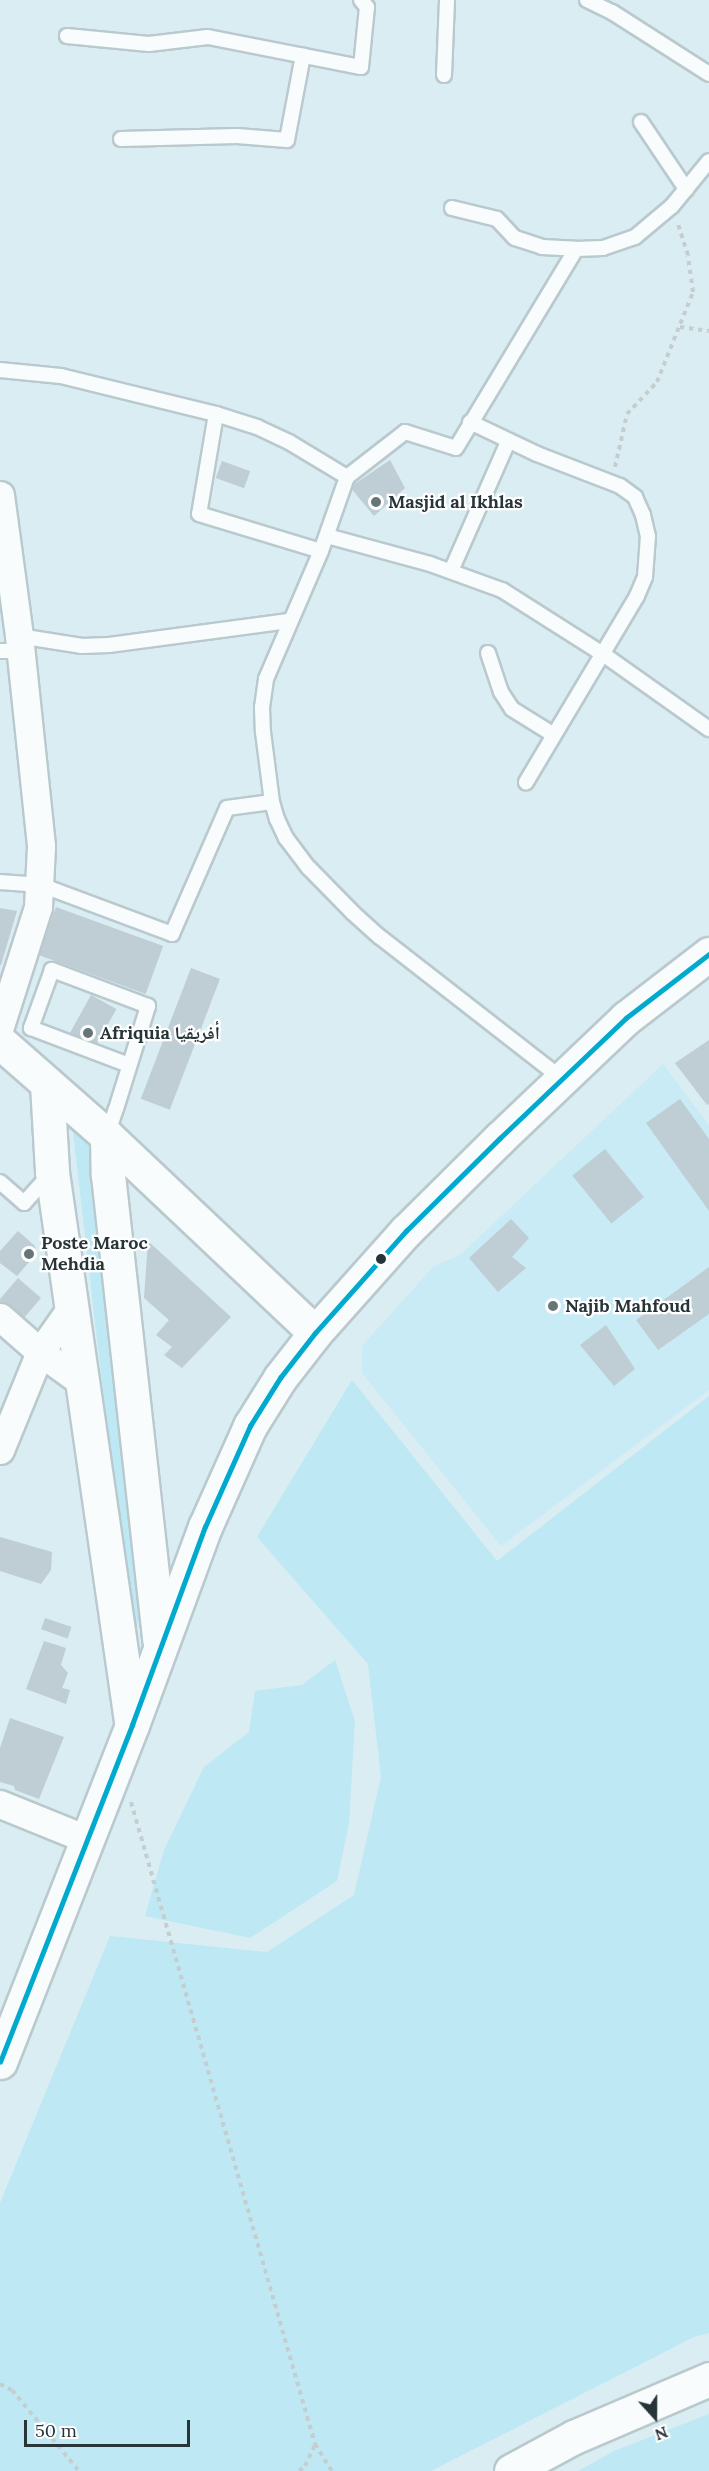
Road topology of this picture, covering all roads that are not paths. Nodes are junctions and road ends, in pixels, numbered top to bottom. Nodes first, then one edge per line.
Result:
1 (361, 0) edge
2 (447, 0) edge
3 (587, 0) edge
4 (613, 6) edge
5 (67, 36) dead end
6 (303, 55) junction
7 (709, 74) edge
8 (444, 75) dead end
9 (641, 122) dead end
10 (121, 139) dead end
11 (709, 161) edge
12 (686, 189) junction
13 (452, 208) dead end
14 (576, 249) junction
15 (0, 370) edge
16 (216, 414) junction
17 (470, 422) junction
18 (508, 442) junction
19 (347, 477) junction
20 (1, 512) edge
21 (327, 536) junction
22 (321, 551) junction
23 (451, 571) junction
24 (290, 621) junction
25 (13, 646) edge
26 (488, 653) dead end
27 (603, 654) junction
28 (709, 729) edge
29 (554, 735) junction
30 (526, 782) dead end
31 (272, 802) junction
32 (0, 882) edge
33 (41, 885) junction
34 (709, 954) edge
35 (13, 1037) edge
36 (129, 1065) junction
37 (561, 1078) junction
38 (47, 1084) junction
39 (106, 1136) junction
40 (52, 1172) junction
41 (0, 1182) edge
42 (71, 1308) junction
43 (0, 1317) edge
44 (315, 1333) junction
45 (40, 1352) junction
46 (80, 1382) junction
47 (0, 1450) edge
48 (159, 1645) junction
49 (132, 1725) junction
50 (0, 1804) edge
51 (86, 1839) junction
52 (0, 2062) edge
53 (709, 2379) edge
54 (511, 2471) edge

1 - 6 lane
2 - 8 lane
3 - 4 lane
4 - 7 lane
5 - 6 lane
6 - 10 lane
9 - 12 lane
11 - 12 lane
12 - 14 lane
13 - 14 lane
14 - 17 lane
15 - 16 lane
16 - 19 lane
16 - 22 lane
17 - 18 lane
17 - 19 lane
18 - 23 lane
18 - 27 lane
19 - 21 lane
20 - 25 street
21 - 22 lane
21 - 23 lane
22 - 24 lane
23 - 27 lane
24 - 25 lane
24 - 31 lane
25 - 33 street
26 - 29 lane
27 - 28 lane
27 - 29 lane
29 - 30 lane
31 - 33 lane
31 - 37 lane
32 - 33 lane
33 - 35 street
34 - 37 street
35 - 36 lane
35 - 36 lane
35 - 38 street
36 - 39 lane
37 - 44 street
38 - 39 street
38 - 40 street
39 - 44 street
39 - 48 street
40 - 41 lane
40 - 42 street
42 - 45 street
42 - 46 street
43 - 45 street
44 - 48 street
45 - 46 street
45 - 47 street
46 - 49 street
48 - 49 street
49 - 51 street
50 - 51 street
51 - 52 street
53 - 54 street

